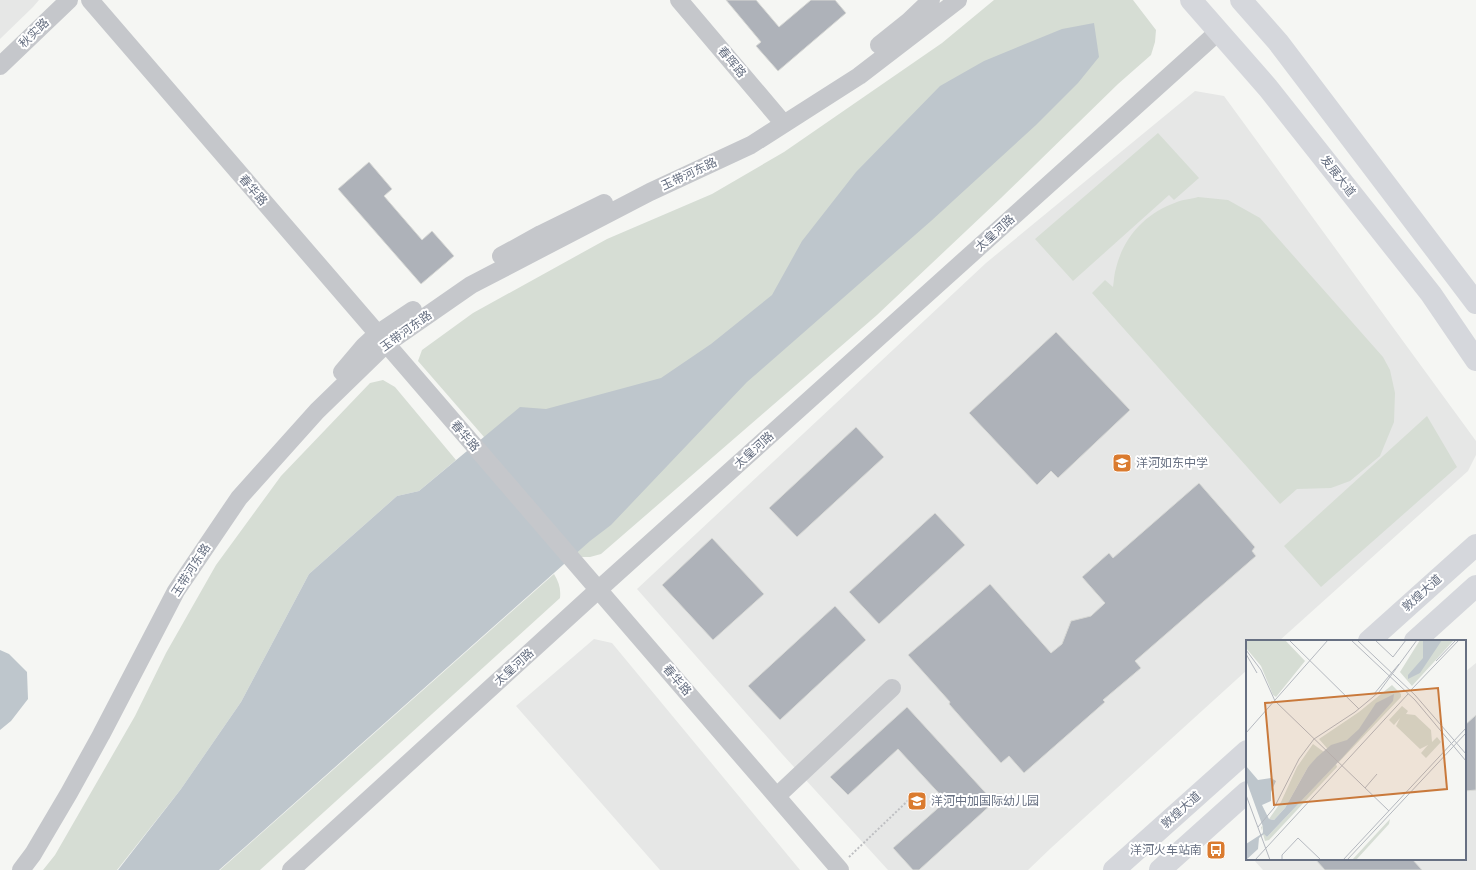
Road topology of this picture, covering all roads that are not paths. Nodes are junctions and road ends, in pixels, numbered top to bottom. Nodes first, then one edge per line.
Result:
1 (69, 0) edge
2 (90, 0) edge
3 (679, 0) edge
4 (931, 0) edge
5 (958, 0) edge
6 (1191, 0) edge
7 (1244, 1) edge
8 (1218, 32) junction
9 (0, 66) edge
10 (780, 120) junction
11 (1476, 303) edge
12 (382, 339) junction
13 (1476, 360) edge
14 (1476, 545) edge
15 (1476, 586) edge
16 (598, 590) junction
17 (1370, 640) edge
18 (1416, 640) edge
19 (892, 688) dead end
20 (1246, 752) edge
21 (1246, 793) edge
22 (777, 796) junction
23 (839, 869) edge
24 (10, 870) edge
25 (21, 870) edge
26 (291, 870) edge
27 (1114, 870) edge
28 (1160, 870) edge

1 - 9 street, 秋实路
2 - 12 street, 春华路
3 - 10 street, 春晖路
4 - 10 street, 玉带河东路
5 - 10 street, 玉带河东路
6 - 8 main road, 发展大道
7 - 11 main road
8 - 13 main road, 发展大道
8 - 16 street, 太皇河路
10 - 12 street, 玉带河东路
12 - 16 street, 春华路
12 - 24 street, 玉带河东路
12 - 25 street, 玉带河东路
14 - 17 main road, 敦煌大道
15 - 18 main road
16 - 22 street, 春华路
16 - 26 street, 太皇河路
19 - 22 street
20 - 27 main road, 敦煌大道
21 - 28 main road
22 - 23 street, 春华路

